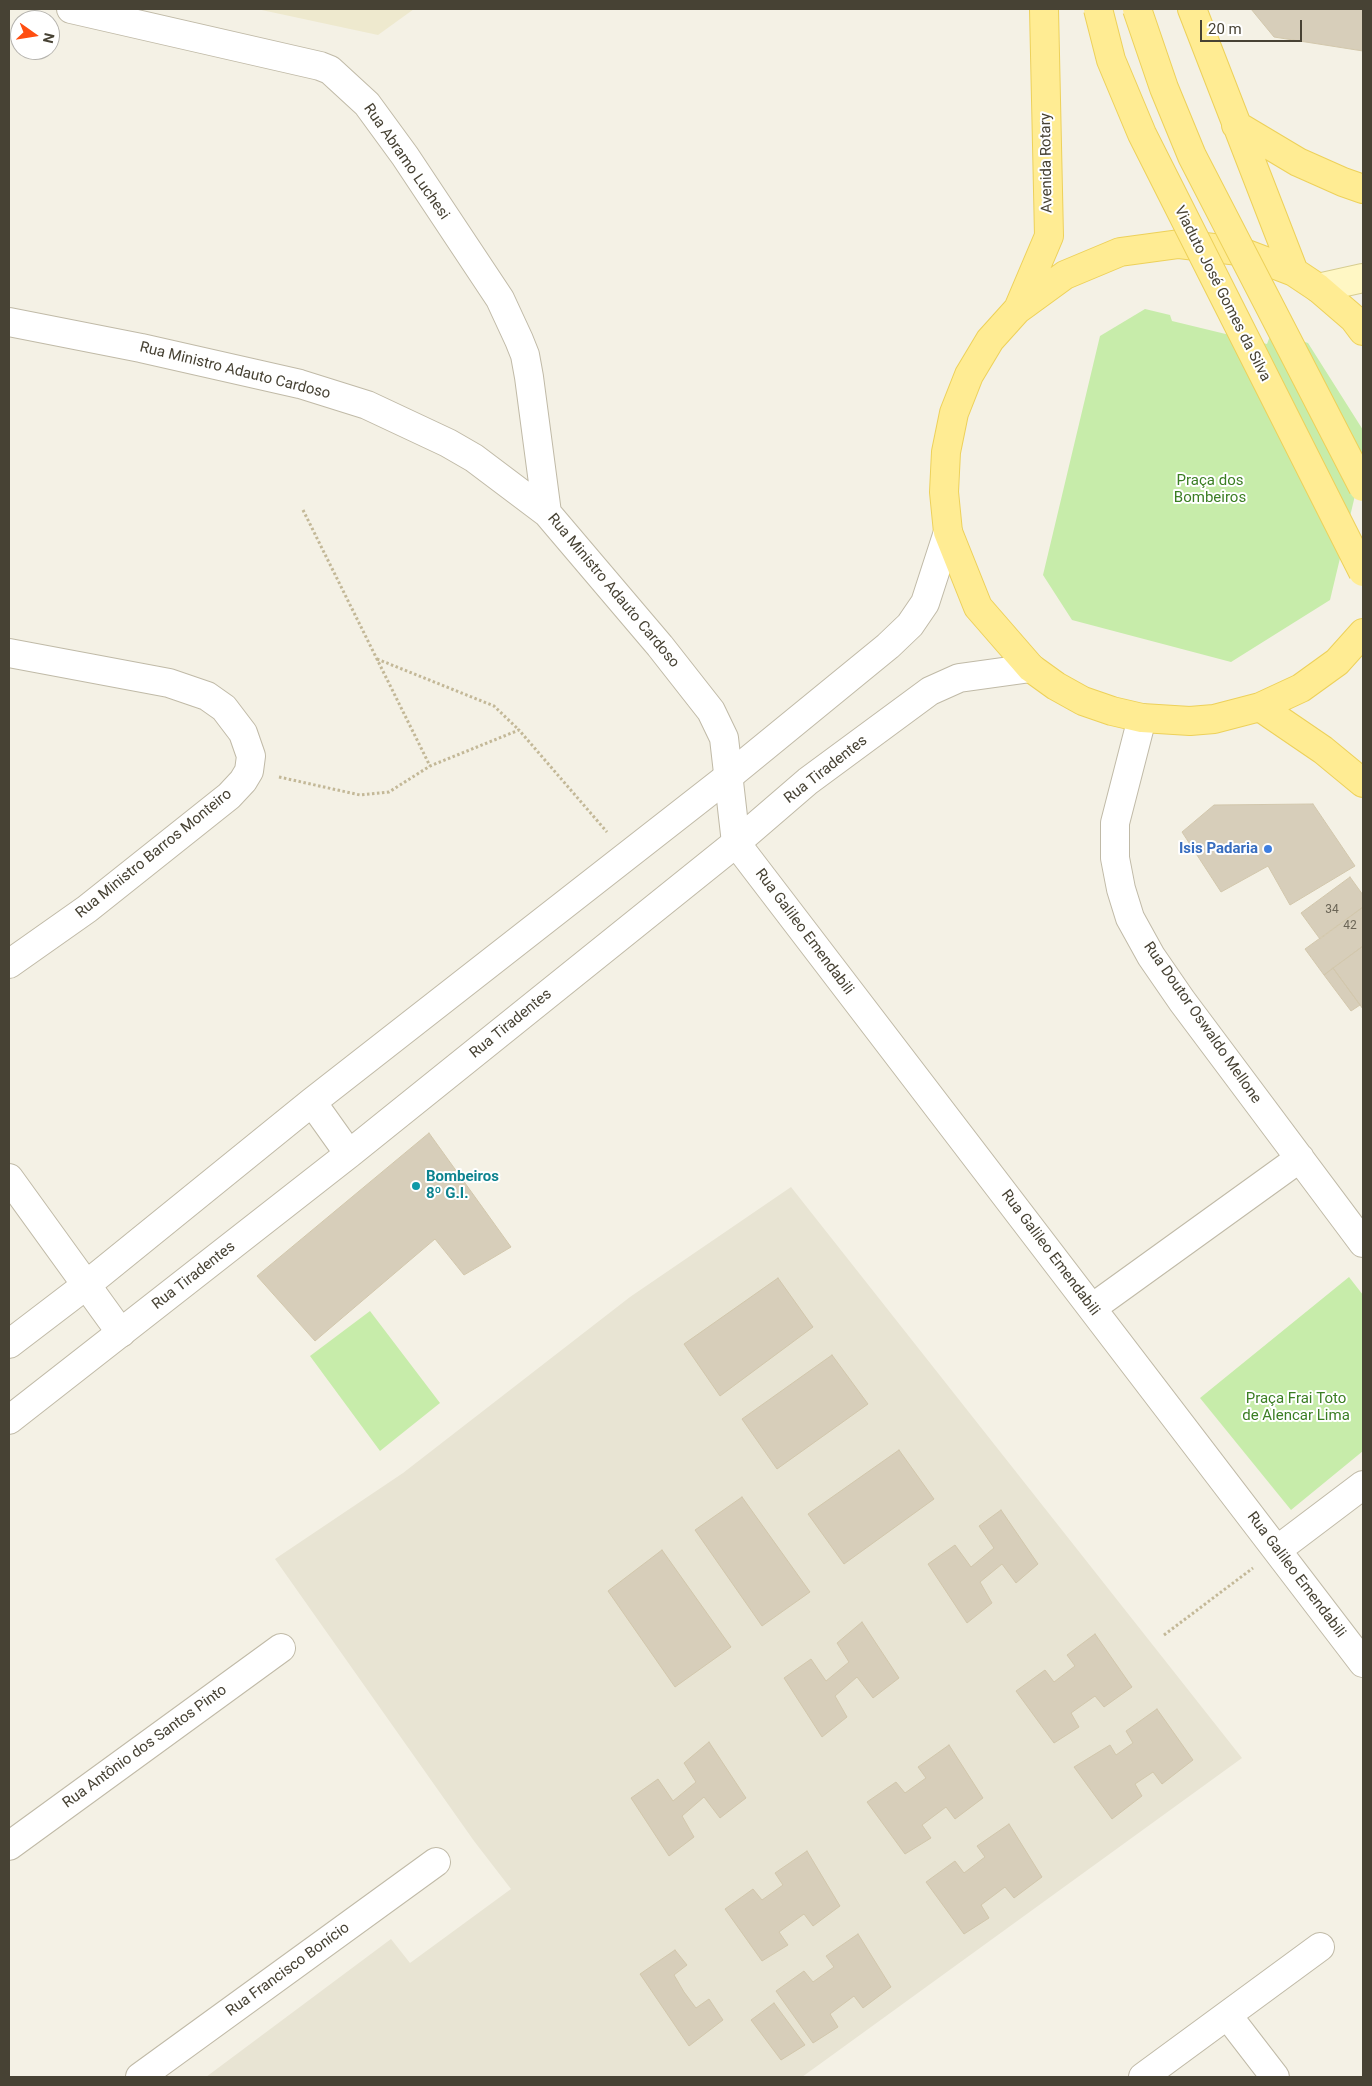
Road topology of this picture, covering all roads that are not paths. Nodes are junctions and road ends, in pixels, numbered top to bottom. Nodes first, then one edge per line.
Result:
1 (71, 9) edge
2 (1044, 9) edge
3 (1098, 9) edge
4 (1137, 9) edge
5 (1192, 9) edge
6 (1236, 125) junction
7 (1363, 189) edge
8 (1294, 272) junction
9 (1363, 278) edge
10 (1318, 288) junction
11 (1017, 310) junction
12 (9, 322) edge
13 (1363, 331) edge
14 (1363, 487) edge
15 (547, 513) junction
16 (948, 532) junction
17 (1363, 572) edge
18 (1363, 633) edge
19 (9, 653) edge
20 (1031, 668) junction
21 (1260, 707) junction
22 (1142, 718) junction
23 (729, 776) junction
24 (1363, 783) edge
25 (736, 843) junction
26 (9, 964) edge
27 (312, 1102) junction
28 (350, 1154) junction
29 (1300, 1158) junction
30 (9, 1178) edge
31 (1363, 1243) edge
32 (85, 1286) junction
33 (1092, 1308) junction
34 (121, 1333) junction
35 (9, 1344) edge
36 (9, 1420) edge
37 (1363, 1485) edge
38 (1278, 1550) junction
39 (281, 1648) dead end
40 (1363, 1663) edge
41 (9, 1846) edge
42 (436, 1862) dead end
43 (1320, 1946) dead end
44 (1228, 2016) junction
45 (140, 2077) edge
46 (1143, 2077) edge
47 (1275, 2077) edge

1 - 15 street, Rua Abramo Luchesi
2 - 11 main road, Avenida Rotary
3 - 17 main road, Viaduto José Gomes da Silva, bridge
4 - 14 main road, bridge
5 - 6 main road
6 - 7 main road
6 - 8 main road
8 - 10 main road
8 - 11 main road
9 - 10 main road
10 - 13 main road
11 - 16 main road
12 - 15 street, Rua Ministro Adauto Cardoso
15 - 23 street, Rua Ministro Adauto Cardoso
16 - 20 main road
16 - 23 street
18 - 21 main road
19 - 26 street, Rua Ministro Barros Monteiro
20 - 22 main road
20 - 25 street, Rua Tiradentes
21 - 22 main road
21 - 24 main road
22 - 29 street, Rua Doutor Oswaldo Mellone
23 - 25 street, Rua Ministro Adauto Cardoso
23 - 27 street
25 - 28 street, Rua Tiradentes
25 - 33 street, Rua Galileo Emendabili
27 - 28 street
27 - 32 street
28 - 34 street, Rua Tiradentes
29 - 31 street, Rua Doutor Oswaldo Mellone
29 - 33 street
30 - 32 street
32 - 34 street
32 - 35 street
33 - 38 street, Rua Galileo Emendabili
34 - 36 street, Rua Tiradentes
37 - 38 street
38 - 40 street, Rua Galileo Emendabili
39 - 41 street, Rua Antônio dos Santos Pinto
42 - 45 street, Rua Francisco Bonício
43 - 44 street
44 - 46 street
44 - 47 street

